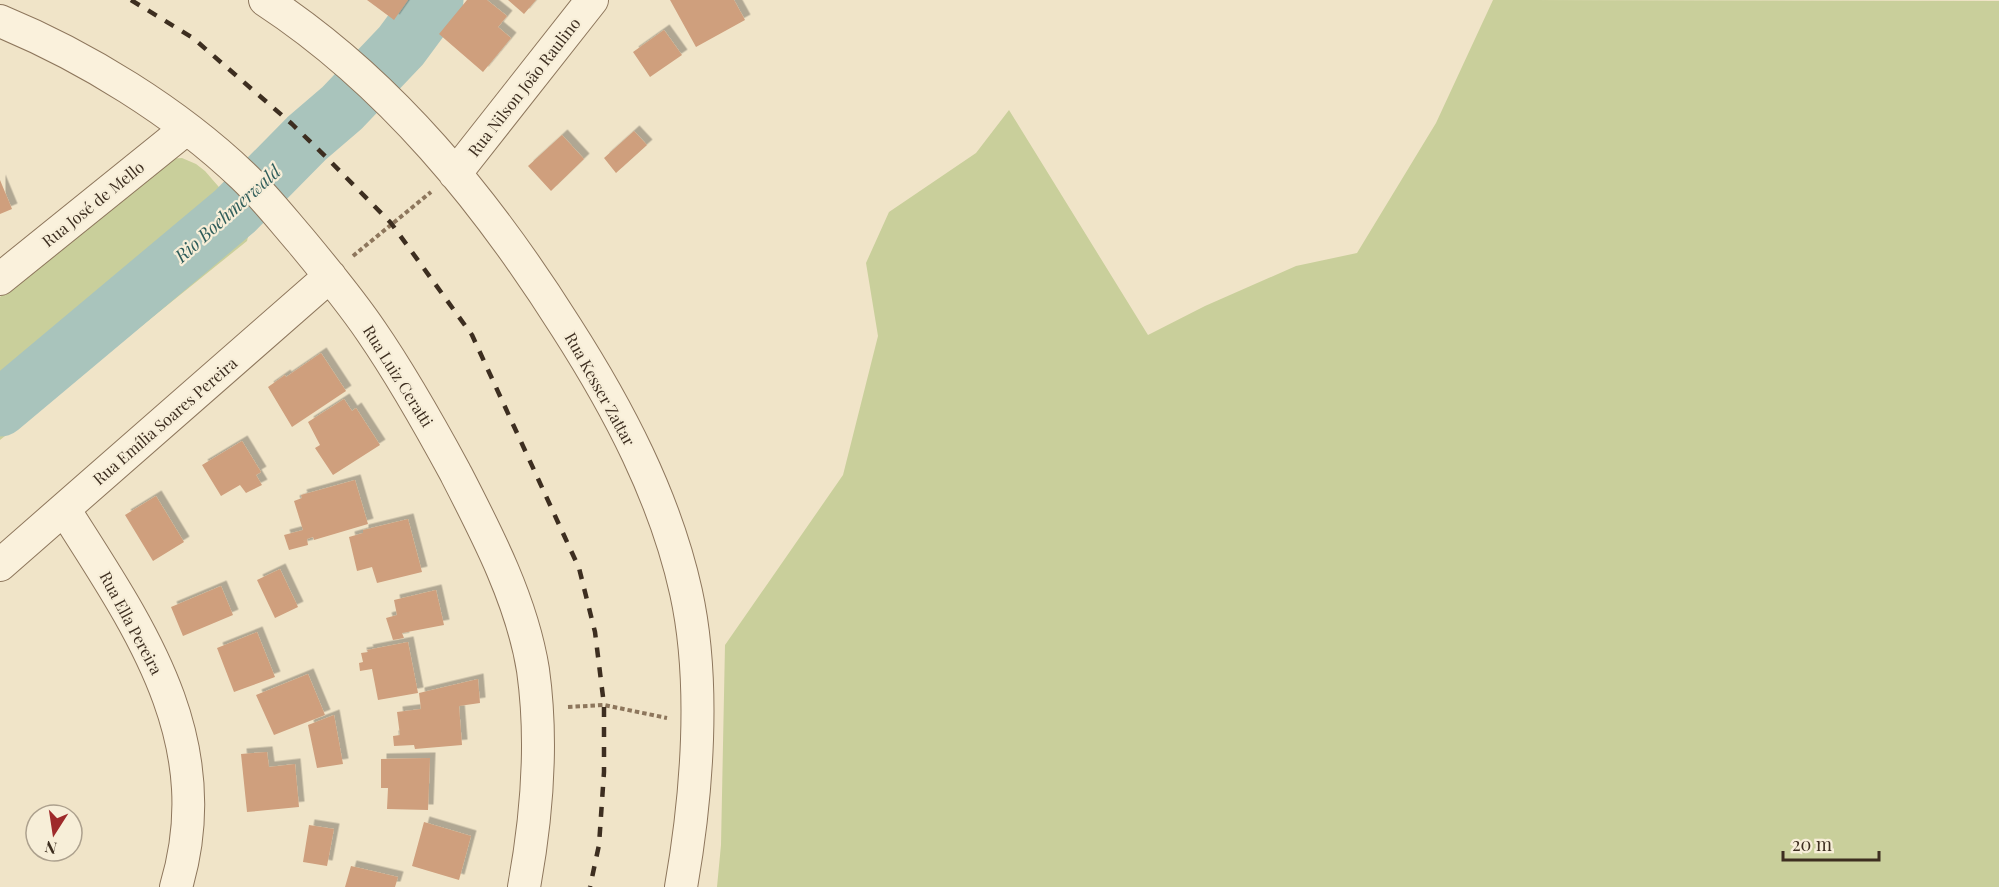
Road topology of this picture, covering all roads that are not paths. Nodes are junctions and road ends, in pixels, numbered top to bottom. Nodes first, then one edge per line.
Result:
1 (265, 0) edge
2 (592, 0) edge
3 (303, 10) edge
4 (0, 21) edge
5 (186, 129) junction
6 (455, 174) junction
7 (330, 276) junction
8 (0, 279) edge
9 (64, 509) junction
10 (0, 565) edge
11 (176, 887) edge
12 (524, 887) edge
13 (681, 887) edge

1 - 3 street, Rua Kesser Zattar
2 - 6 street, Rua Nilson João Raulino
3 - 6 street, Rua Kesser Zattar
4 - 5 street, Rua Luiz Ceratti
5 - 7 street, Rua Luiz Ceratti
5 - 8 street, Rua José de Mello
6 - 13 street, Rua Kesser Zattar
7 - 9 street, Rua Emília Soares Pereira
7 - 12 street, Rua Luiz Ceratti
9 - 10 street, Rua Emília Soares Pereira
9 - 11 street, Rua Ella Pereira

